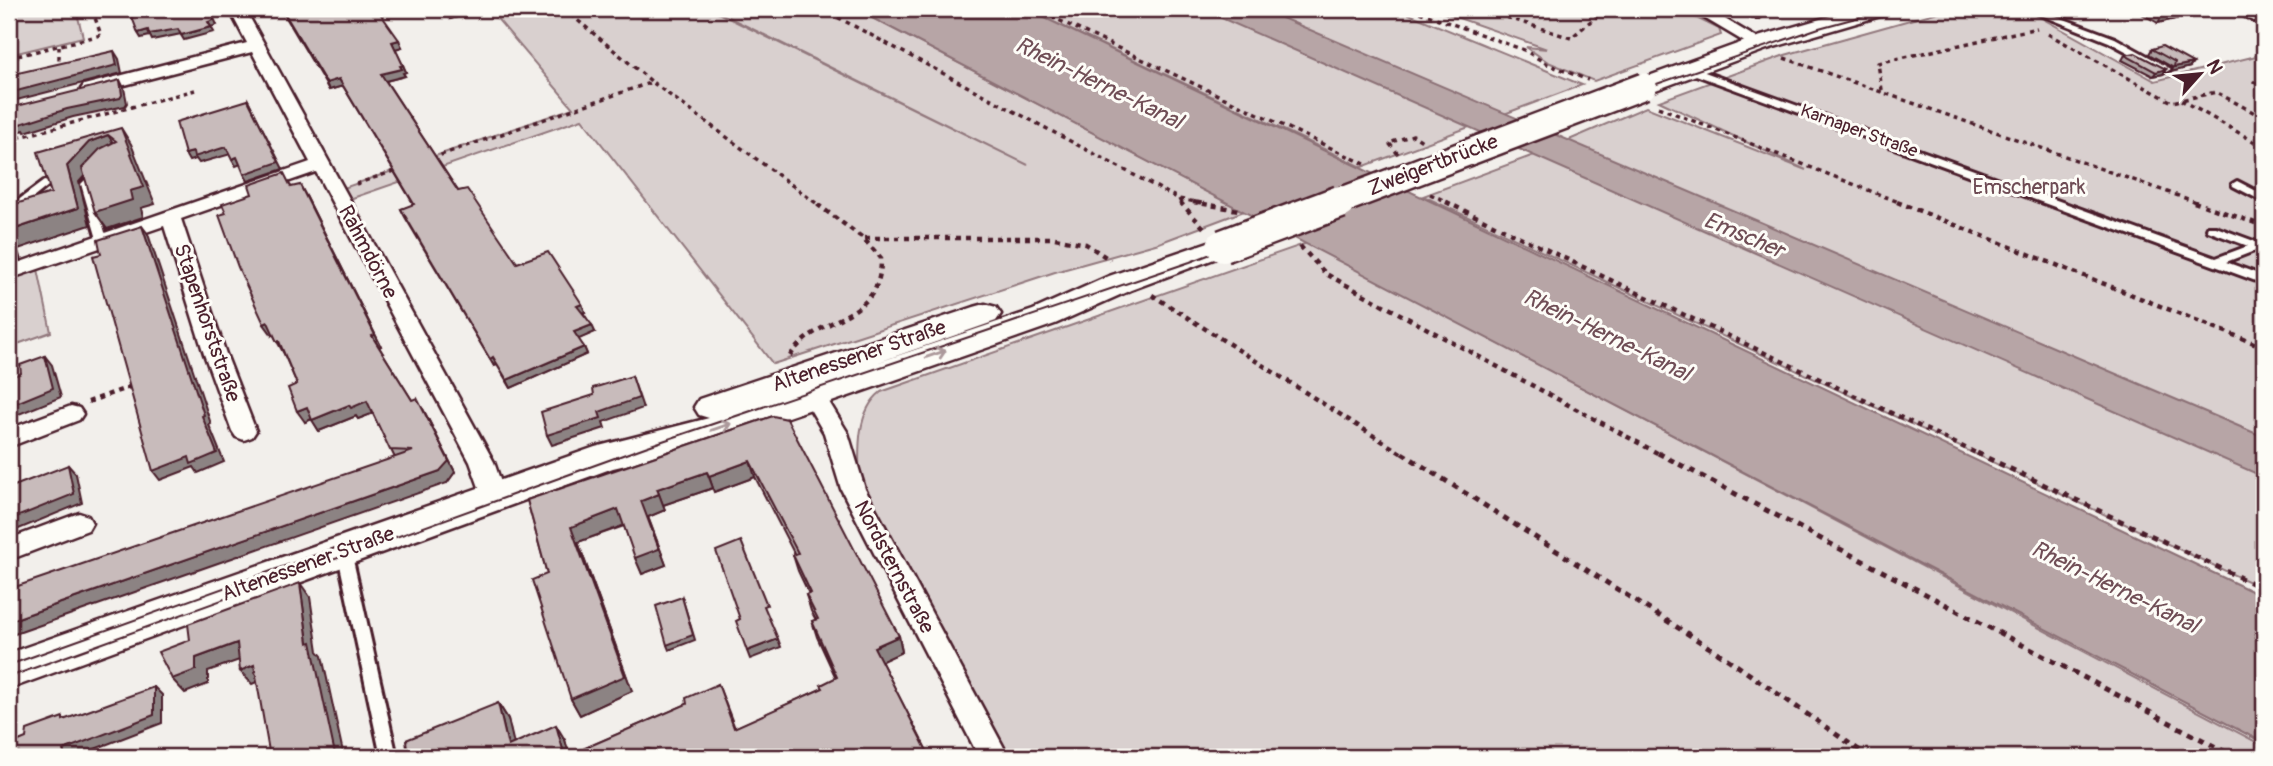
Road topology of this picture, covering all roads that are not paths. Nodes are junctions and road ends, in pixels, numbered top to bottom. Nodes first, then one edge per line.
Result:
1 (237, 9) edge
2 (1697, 9) edge
3 (1741, 9) edge
4 (1878, 9) edge
5 (2030, 9) edge
6 (2236, 9) edge
7 (1757, 15) dead end
8 (2257, 19) dead end
9 (1759, 44) junction
10 (257, 46) junction
11 (1688, 69) junction
12 (2166, 69) edge
13 (60, 97) edge
14 (106, 162) edge
15 (321, 164) junction
16 (44, 184) edge
17 (2237, 184) dead end
18 (2264, 199) edge
19 (9, 212) edge
20 (170, 215) junction
21 (2212, 229) dead end
22 (1212, 236) joint
23 (102, 239) junction
24 (9, 245) edge
25 (2261, 246) edge
26 (2217, 262) junction
27 (12, 271) edge
28 (2264, 280) edge
29 (808, 385) junction
30 (71, 414) road end
31 (244, 431) dead end
32 (9, 438) edge
33 (494, 497) junction
34 (79, 523) dead end
35 (9, 550) edge
36 (344, 551) junction
37 (9, 671) edge
38 (389, 757) edge
39 (994, 757) edge

1 - 10 street, Rahmdörne
2 - 9 street
3 - 7 lane
4 - 9 main road
5 - 12 lane
6 - 8 lane
9 - 11 main road
10 - 13 street
10 - 15 street, Rahmdörne
11 - 22 main road, Zweigertbrücke, bridge
11 - 26 lane, Karnaper Straße
14 - 23 lane
15 - 20 street, Stapenhorststraße
15 - 33 street, Rahmdörne
16 - 19 lane
17 - 18 lane
20 - 23 street, Stapenhorststraße
20 - 31 street, Stapenhorststraße
21 - 25 lane
22 - 29 main road, Altenessener Straße
23 - 27 street, Stapenhorststraße
24 - 27 lane
25 - 26 lane
26 - 28 lane, Karnaper Straße
29 - 33 main road, Altenessener Straße
29 - 39 street, Nordsternstraße
30 - 32 street
33 - 36 main road, Altenessener Straße
34 - 35 street
36 - 37 main road, Altenessener Straße
36 - 38 lane

